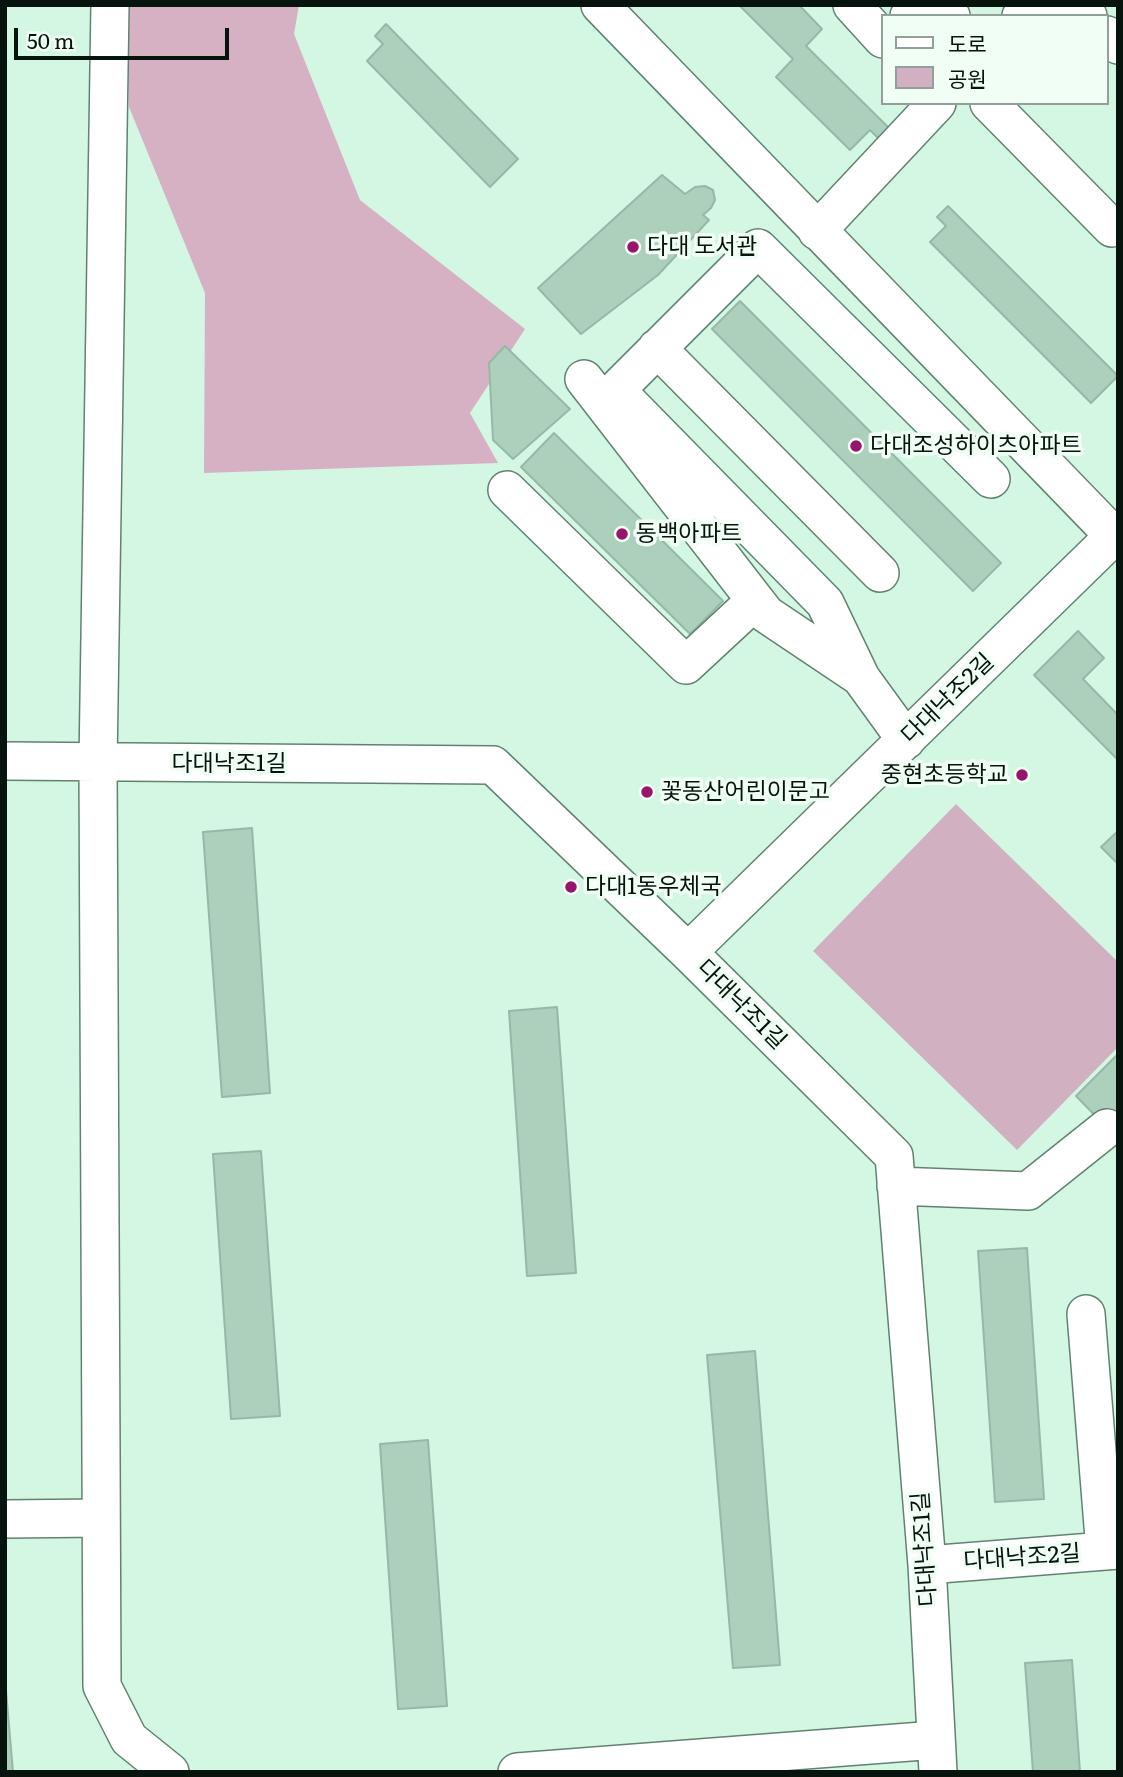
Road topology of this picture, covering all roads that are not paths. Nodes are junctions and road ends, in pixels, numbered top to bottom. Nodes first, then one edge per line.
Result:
1 (110, 5) edge
2 (600, 5) edge
3 (852, 5) edge
4 (1057, 5) edge
5 (1082, 14) edge
6 (881, 37) edge
7 (935, 105) edge
8 (991, 105) edge
9 (1112, 228) dead end
10 (817, 231) junction
11 (657, 348) junction
12 (584, 379) dead end
13 (766, 458) junction
14 (990, 479) dead end
15 (508, 490) dead end
16 (723, 499) junction
17 (1116, 536) edge
18 (880, 573) dead end
19 (755, 601) junction
20 (860, 678) junction
21 (906, 740) junction
22 (5, 761) edge
23 (98, 764) junction
24 (688, 952) junction
25 (1107, 1128) dead end
26 (896, 1186) junction
27 (1086, 1314) dead end
28 (101, 1518) junction
29 (5, 1519) edge
30 (1112, 1551) edge
31 (927, 1565) junction
32 (937, 1756) edge
33 (170, 1772) edge
34 (517, 1772) edge

1 - 23 street
2 - 10 street
3 - 6 street
4 - 5 street
7 - 10 street
8 - 9 street
10 - 17 street
11 - 13 street
11 - 14 street
11 - 16 street
12 - 19 street
13 - 16 street
13 - 18 street
15 - 19 street
16 - 20 street
17 - 21 street, 다대낙조2길
19 - 20 street
20 - 21 street
21 - 24 street, 다대낙조2길
22 - 23 street, 다대낙조1길
23 - 24 street, 다대낙조1길
23 - 28 street
24 - 26 street, 다대낙조1길
25 - 26 street
26 - 31 street, 다대낙조1길
27 - 30 street
28 - 29 street
28 - 33 street
30 - 31 street, 다대낙조2길
31 - 32 street, 다대낙조1길
32 - 34 street

